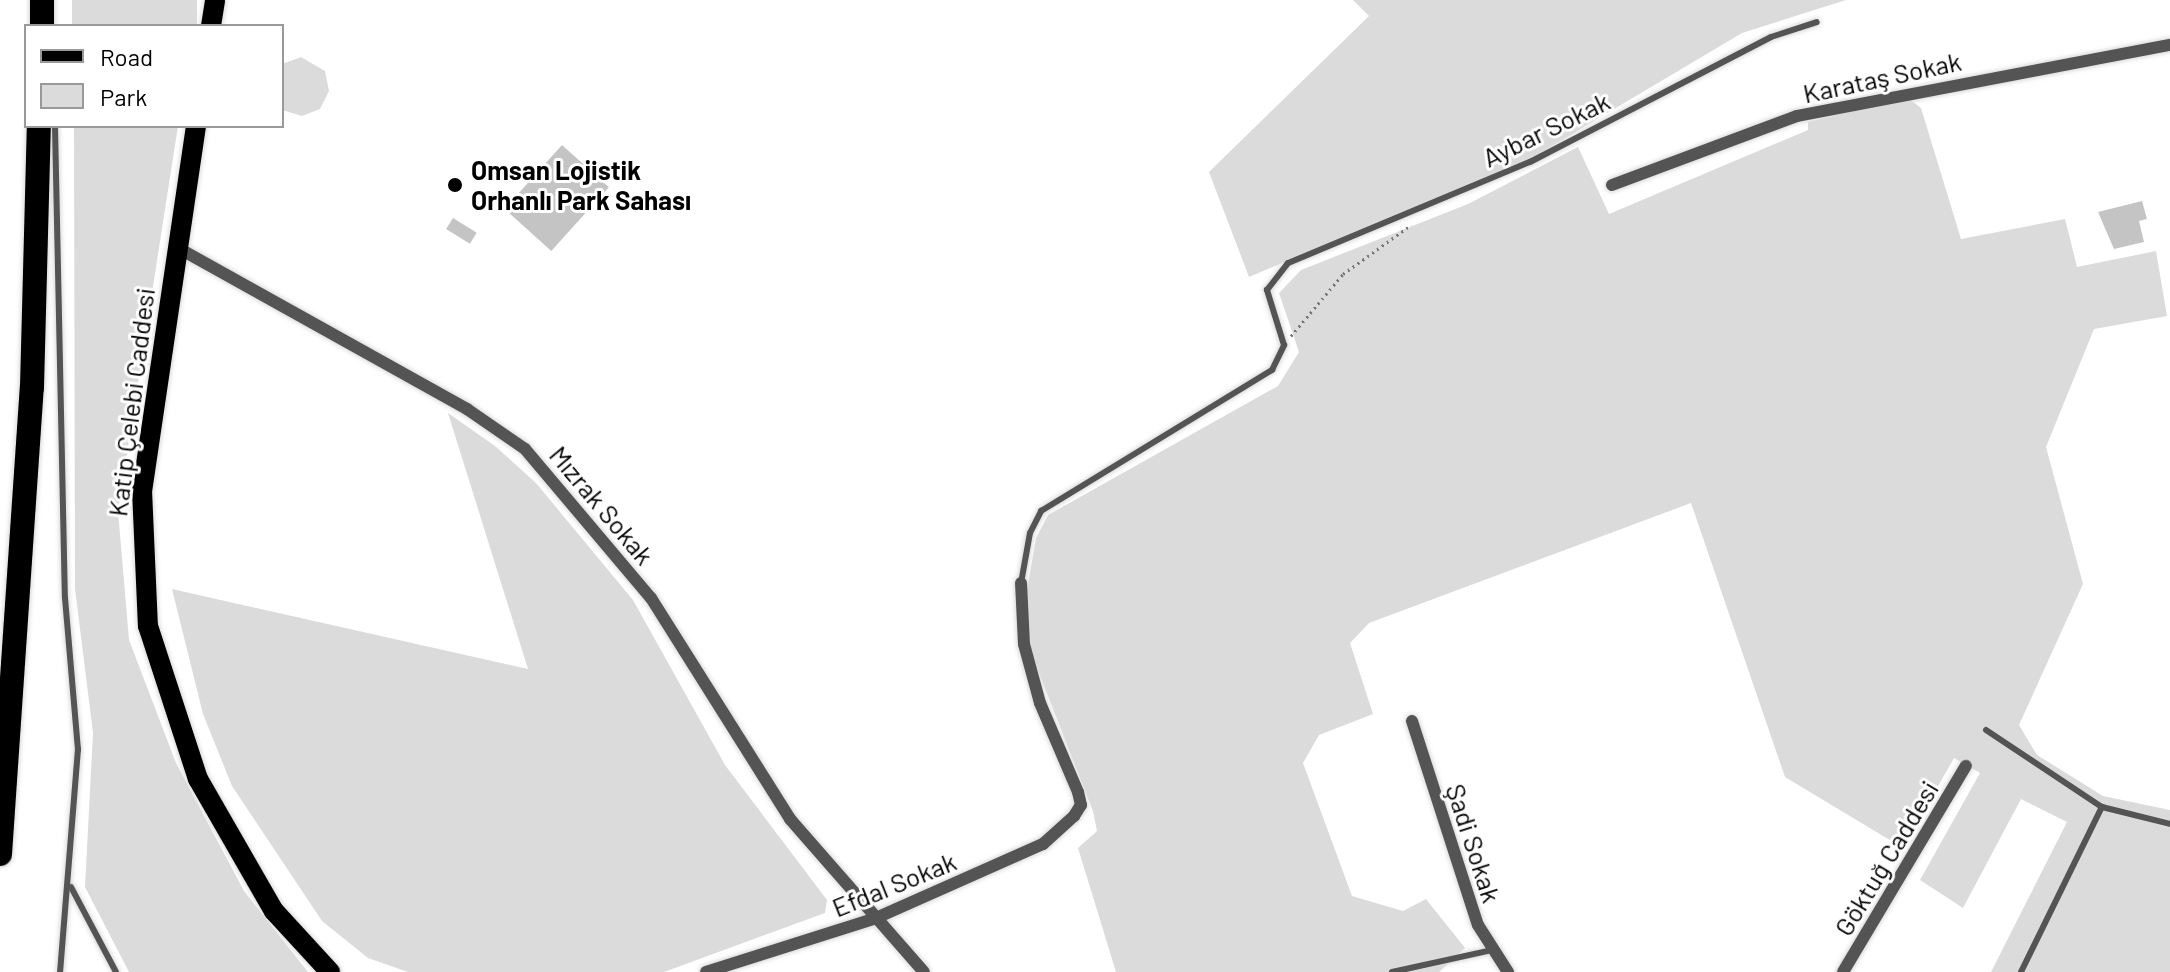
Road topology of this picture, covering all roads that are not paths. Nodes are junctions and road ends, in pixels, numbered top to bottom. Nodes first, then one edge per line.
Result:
1 (43, 0) edge
2 (215, 0) edge
3 (1817, 22) dead end
4 (44, 24) edge
5 (211, 24) edge
6 (2170, 45) edge
7 (39, 128) edge
8 (55, 128) edge
9 (196, 128) edge
10 (1612, 185) dead end
11 (178, 248) junction
12 (1021, 583) joint
13 (1412, 721) dead end
14 (1986, 730) dead end
15 (1966, 766) dead end
16 (2102, 807) junction
17 (2170, 824) edge
18 (0, 854) edge
19 (70, 886) junction
20 (876, 918) junction
21 (1492, 950) junction
22 (723, 970) edge
23 (60, 972) edge
24 (116, 972) edge
25 (330, 972) edge
26 (706, 972) edge
27 (924, 972) edge
28 (1392, 972) edge
29 (1508, 972) edge
30 (1843, 972) edge
31 (2021, 972) edge

1 - 4 highway
2 - 5 main road
3 - 12 lane, Aybar Sokak
6 - 10 street, Karataş Sokak
7 - 18 highway
8 - 19 lane
9 - 11 main road, Katip Çelebi Caddesi
11 - 20 street, Mızrak Sokak
11 - 25 main road, Katip Çelebi Caddesi
12 - 20 street, Efdal Sokak
13 - 21 street, Şadi Sokak
14 - 16 lane
15 - 30 street, Göktuğ Caddesi
16 - 17 lane
16 - 31 lane
19 - 23 lane
19 - 24 lane
20 - 22 street, Efdal Sokak
20 - 27 street, Mızrak Sokak
21 - 28 lane
21 - 29 street, Şadi Sokak
22 - 26 street, Efdal Sokak

